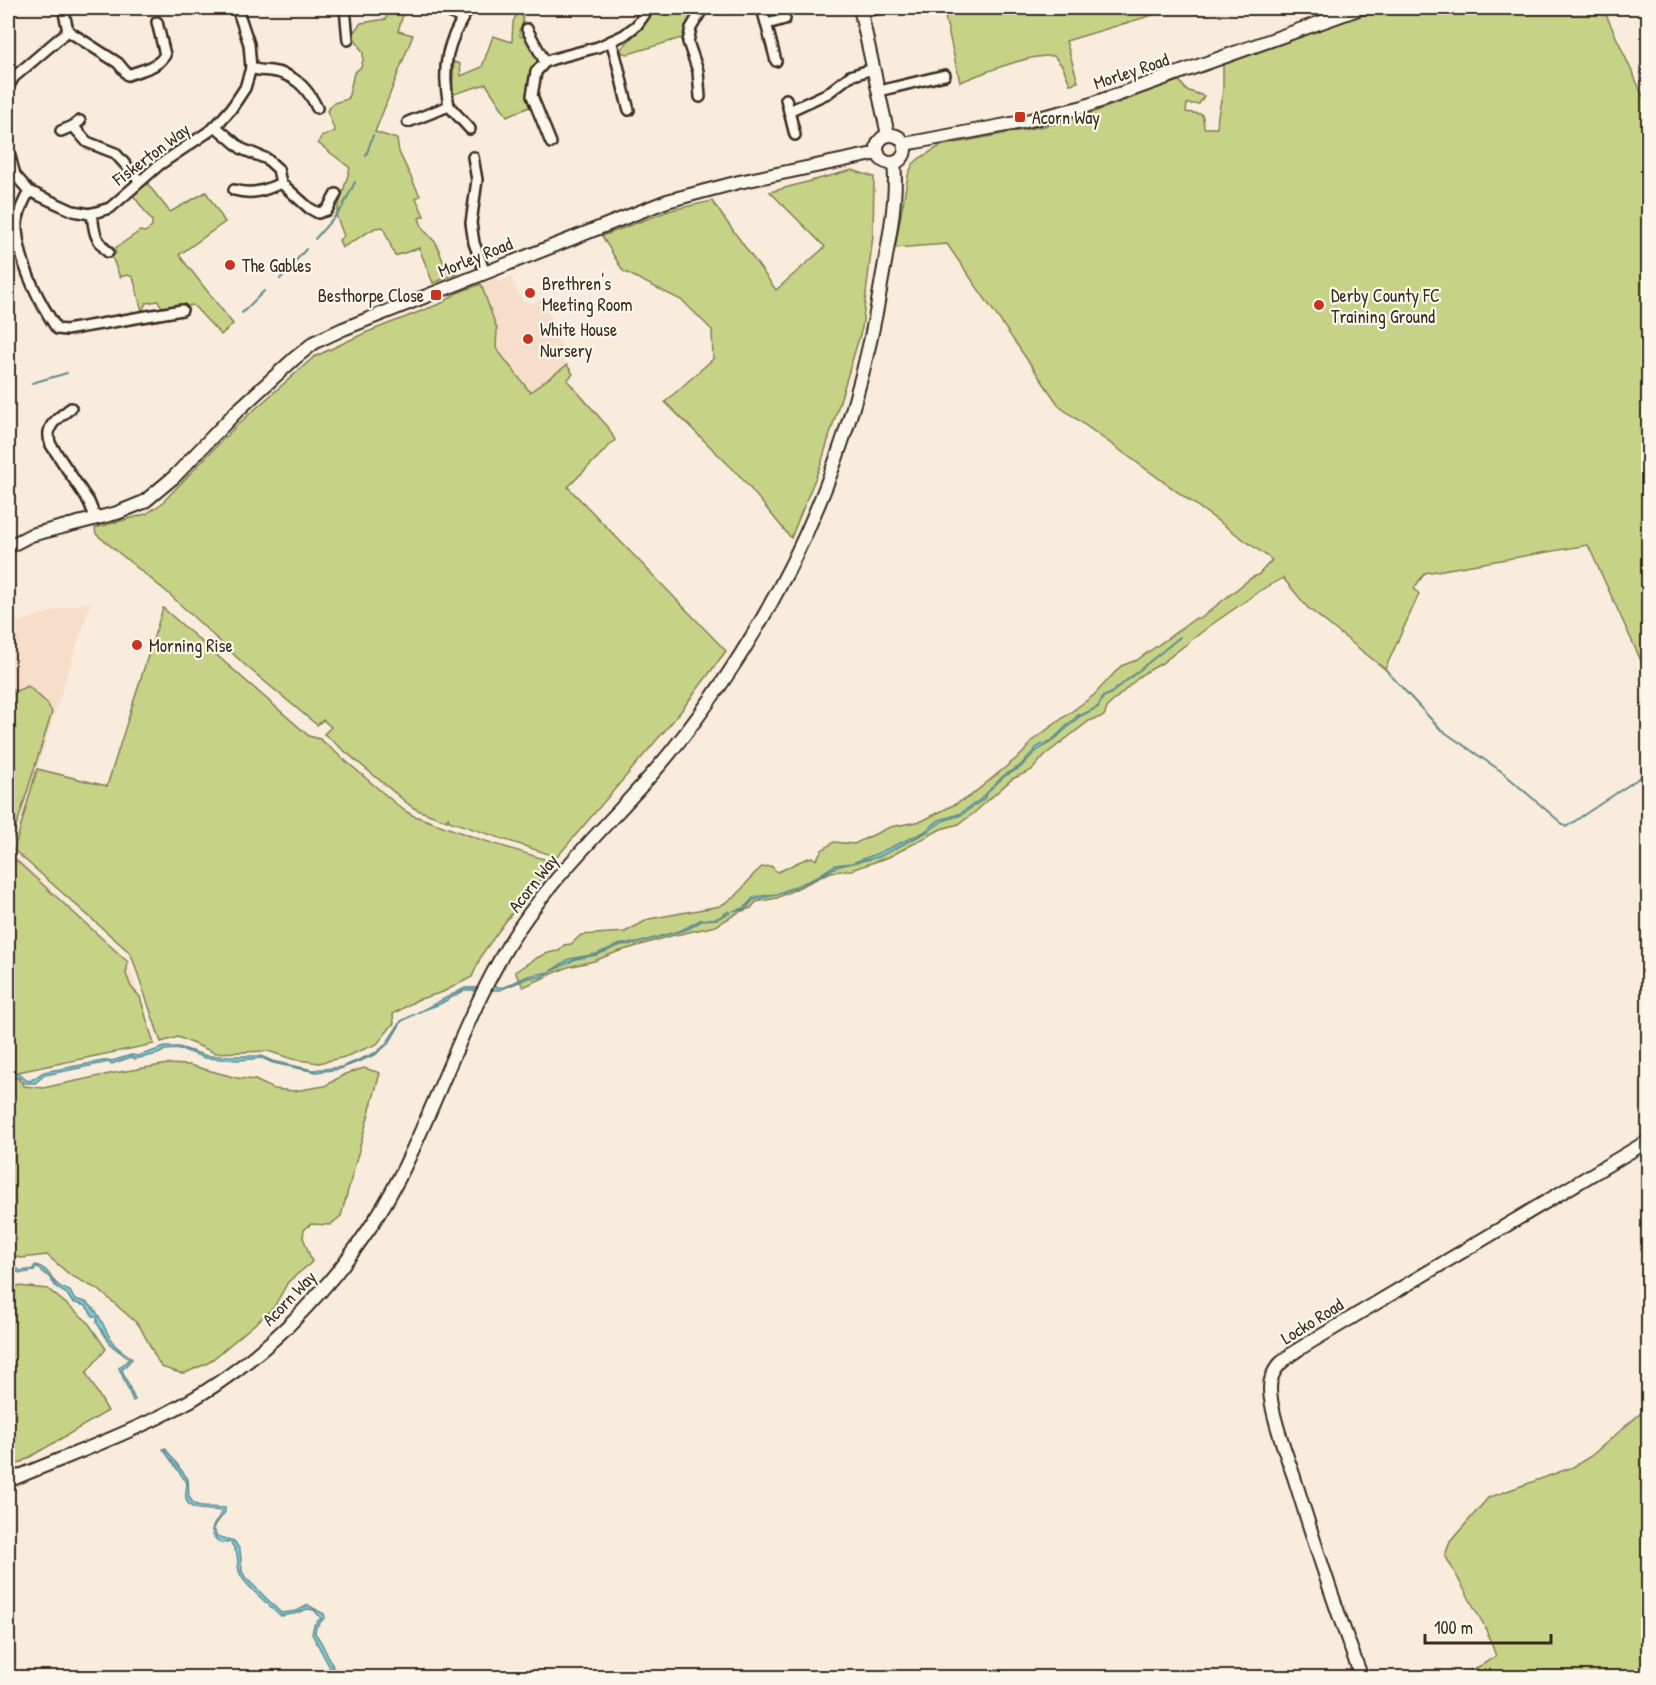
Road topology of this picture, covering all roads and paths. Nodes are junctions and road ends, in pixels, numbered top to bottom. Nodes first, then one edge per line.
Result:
1 (63, 8) edge
2 (237, 8) edge
3 (345, 8) edge
4 (443, 8) edge
5 (469, 8) edge
6 (649, 8) edge
7 (703, 8) edge
8 (762, 8) edge
9 (880, 8) edge
10 (1361, 8) edge
11 (860, 10) edge
12 (1347, 10) edge
13 (462, 19) junction
14 (785, 19) dead end
15 (157, 22) dead end
16 (767, 24) junction
17 (527, 29) dead end
18 (68, 31) junction
19 (348, 40) dead end
20 (611, 41) junction
21 (776, 61) dead end
22 (545, 62) junction
23 (8, 67) edge
24 (251, 68) junction
25 (873, 69) junction
26 (945, 75) dead end
27 (14, 77) junction
28 (8, 87) edge
29 (879, 91) junction
30 (700, 97) dead end
31 (786, 99) dead end
32 (449, 106) junction
33 (317, 108) dead end
34 (629, 110) dead end
35 (789, 111) junction
36 (408, 122) dead end
37 (215, 126) junction
38 (470, 129) dead end
39 (61, 131) dead end
40 (795, 135) dead end
41 (888, 135) junction
42 (551, 143) dead end
43 (905, 144) junction
44 (8, 149) edge
45 (878, 153) junction
46 (473, 157) dead end
47 (894, 163) junction
48 (486, 169) dead end
49 (476, 171) junction
50 (140, 181) junction
51 (281, 183) junction
52 (29, 190) junction
53 (234, 190) dead end
54 (336, 194) dead end
55 (92, 213) junction
56 (108, 252) dead end
57 (486, 273) junction
58 (152, 304) dead end
59 (182, 310) dead end
60 (154, 315) junction
61 (71, 408) dead end
62 (96, 519) junction
63 (8, 547) edge
64 (1648, 1141) edge
65 (8, 1481) edge
66 (1362, 1677) edge

1 - 18 street
2 - 24 street, Fiskerton Way
3 - 19 street
4 - 13 street
5 - 13 street
6 - 20 street
7 - 30 street
8 - 16 street
9 - 11 street
10 - 12 street, Morley Road
11 - 25 street
12 - 43 street, Morley Road
13 - 32 street
14 - 16 street
15 - 18 street
16 - 21 street
17 - 22 street
18 - 27 street
20 - 22 street
20 - 34 street
22 - 42 street
23 - 27 street
24 - 33 street
24 - 37 street, Fiskerton Way
25 - 29 street
25 - 35 street
26 - 29 street
27 - 28 street
29 - 41 street
31 - 35 street
32 - 36 street
32 - 38 street
35 - 40 street
37 - 50 street, Fiskerton Way
37 - 51 street
39 - 50 street
41 - 43 street
41 - 45 street
43 - 47 street
44 - 52 street
45 - 47 street
45 - 57 street, Morley Road
46 - 49 street
47 - 65 street, Acorn Way
48 - 49 street
49 - 57 street
50 - 55 street, Fiskerton Way
51 - 53 street
51 - 54 street
52 - 55 street
52 - 60 street
55 - 56 street
57 - 62 street, Morley Road
58 - 60 street
59 - 60 street
61 - 62 street
62 - 63 street, Morley Road
64 - 66 street, Locko Road

